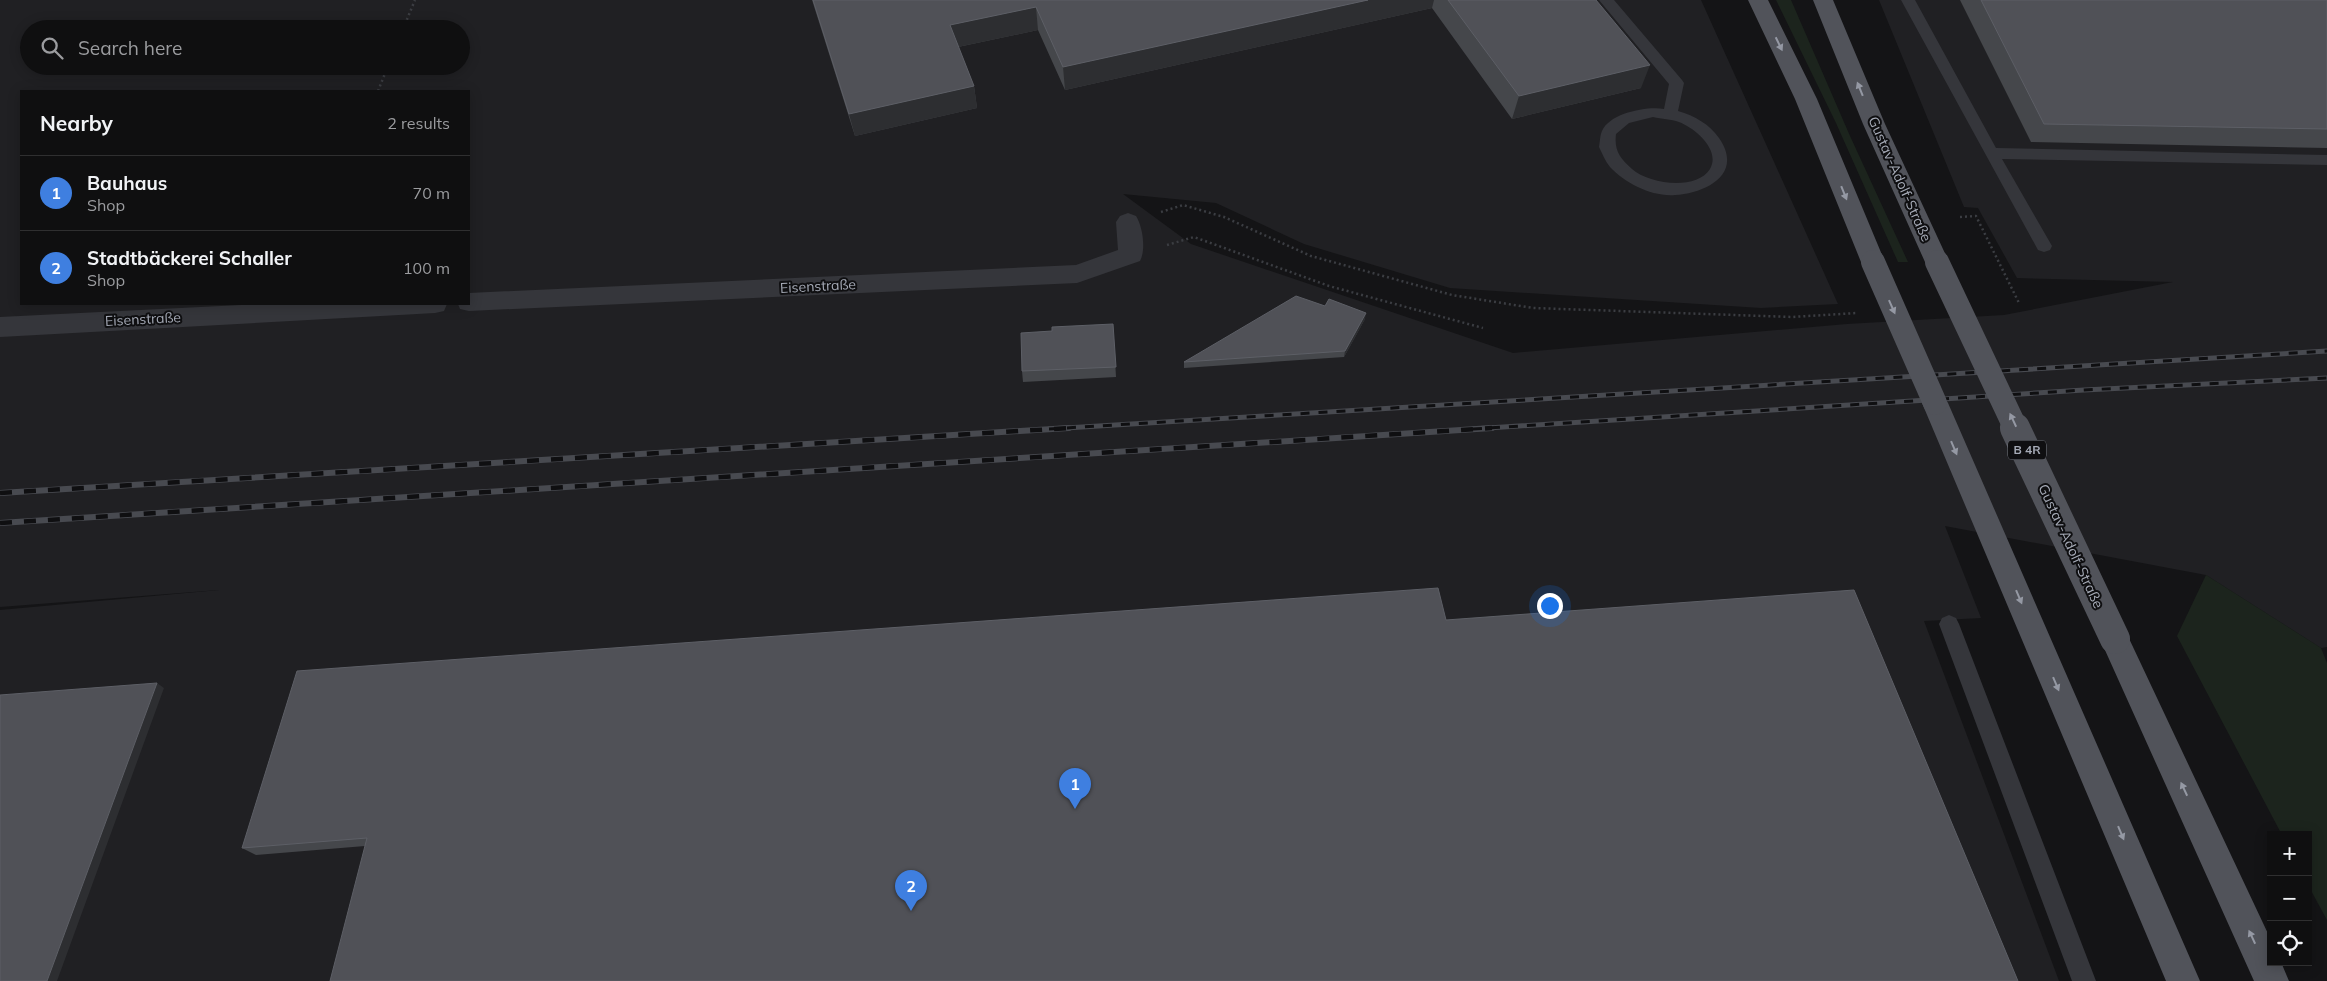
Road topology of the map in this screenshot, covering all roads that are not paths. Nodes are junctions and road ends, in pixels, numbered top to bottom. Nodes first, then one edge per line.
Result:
1 (1606, 0) edge
2 (1758, 0) edge
3 (1823, 0) edge
4 (1908, 0) edge
5 (1670, 114) junction
6 (1991, 154) junction
7 (2327, 160) edge
8 (1128, 222) dead end
9 (2044, 246) dead end
10 (470, 302) edge
11 (416, 305) edge
12 (0, 327) edge
13 (1949, 624) dead end
14 (2084, 981) edge
15 (2183, 981) edge
16 (2272, 981) edge

1 - 5 lane
2 -> 15 main road, bridge
16 -> 3 main road, Gustav-Adolf-Straße / B 4R, bridge
4 - 6 lane
5 - 5 lane
6 - 7 lane
6 - 9 lane
8 - 10 street, Eisenstraße
11 - 12 street, Eisenstraße
13 - 14 lane

